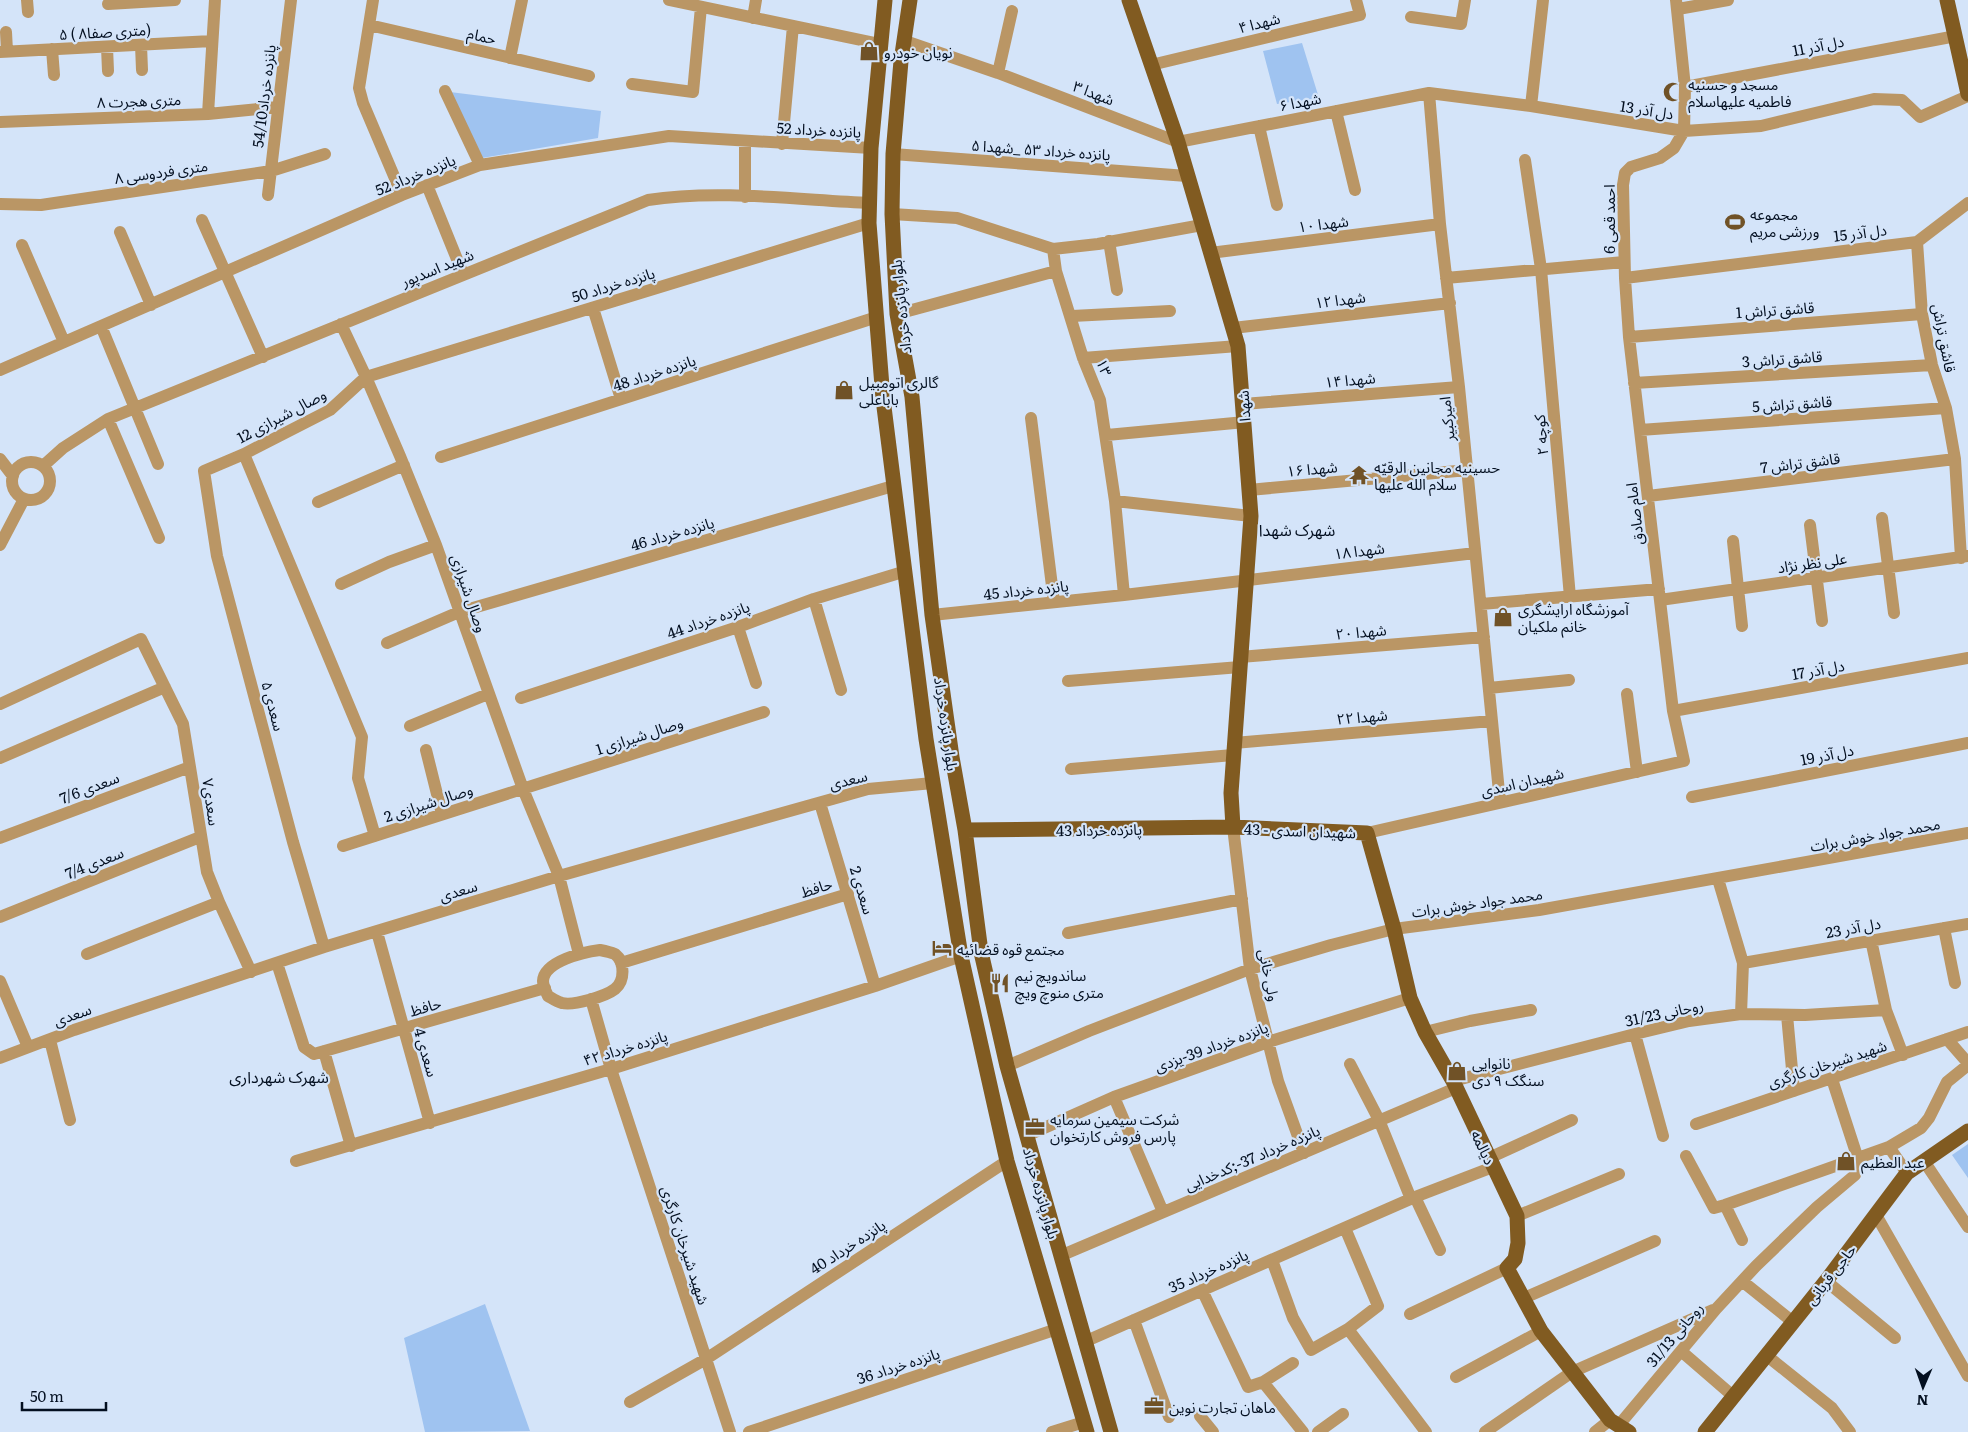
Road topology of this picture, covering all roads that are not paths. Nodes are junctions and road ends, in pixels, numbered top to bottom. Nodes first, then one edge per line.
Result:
1 (175, 0) edge
2 (215, 0) edge
3 (291, 0) edge
4 (373, 0) edge
5 (522, 0) edge
6 (669, 0) edge
7 (756, 0) edge
8 (885, 0) edge
9 (910, 0) edge
10 (1130, 0) edge
11 (1356, 0) edge
12 (1465, 0) edge
13 (1543, 0) edge
14 (1728, 0) edge
15 (108, 4) dead end
16 (1677, 4) edge
17 (1949, 5) edge
18 (701, 7) junction
19 (1012, 11) dead end
20 (1411, 17) dead end
21 (753, 18) junction
22 (369, 25) junction
23 (793, 26) junction
24 (6, 32) dead end
25 (1956, 36) junction
26 (212, 41) junction
27 (905, 41) junction
28 (880, 44) junction
29 (141, 45) junction
30 (107, 47) junction
31 (52, 50) junction
32 (3, 52) edge
33 (510, 58) junction
34 (1151, 65) junction
35 (142, 70) dead end
36 (108, 71) dead end
37 (998, 73) junction
38 (54, 75) dead end
39 (588, 76) dead end
40 (632, 84) dead end
41 (1685, 87) junction
42 (445, 91) dead end
43 (1429, 93) junction
44 (1968, 95) edge
45 (1530, 106) junction
46 (278, 107) junction
47 (1336, 111) junction
48 (208, 114) junction
49 (0, 122) edge
50 (1259, 126) junction
51 (1684, 131) junction
52 (745, 141) junction
53 (1178, 142) junction
54 (782, 144) junction
55 (872, 148) junction
56 (325, 154) dead end
57 (893, 154) junction
58 (1525, 160) dead end
59 (480, 165) junction
60 (271, 171) junction
61 (1187, 176) junction
62 (427, 186) junction
63 (1355, 190) dead end
64 (268, 195) dead end
65 (402, 195) junction
66 (745, 197) junction
67 (870, 203) junction
68 (1968, 203) edge
69 (0, 204) edge
70 (1277, 206) dead end
71 (892, 214) junction
72 (202, 220) dead end
73 (869, 223) junction
74 (1440, 224) junction
75 (1202, 225) junction
76 (120, 232) dead end
77 (1109, 241) junction
78 (1917, 242) junction
79 (22, 245) dead end
80 (1052, 249) junction
81 (1210, 253) junction
82 (1624, 262) junction
83 (1541, 269) junction
84 (1056, 271) junction
85 (225, 273) junction
86 (462, 274) junction
87 (1446, 278) junction
88 (1625, 278) junction
89 (1117, 290) dead end
90 (1450, 303) junction
91 (152, 305) junction
92 (593, 308) junction
93 (1170, 311) dead end
94 (897, 314) junction
95 (1922, 314) junction
96 (1072, 316) junction
97 (877, 317) junction
98 (341, 324) junction
99 (101, 326) junction
100 (1233, 328) junction
101 (1630, 337) junction
102 (64, 342) junction
103 (1238, 346) junction
104 (263, 357) junction
105 (1083, 358) junction
106 (1932, 364) junction
107 (0, 370) edge
108 (366, 377) junction
109 (1634, 384) junction
110 (1460, 387) junction
111 (620, 399) junction
112 (1243, 404) junction
113 (136, 407) junction
114 (1946, 408) junction
115 (1031, 418) dead end
116 (108, 419) junction
117 (1244, 422) junction
118 (1640, 430) junction
119 (1107, 435) junction
120 (244, 454) junction
121 (441, 457) dead end
122 (1955, 459) junction
123 (0, 460) edge
124 (158, 464) dead end
125 (43, 466) junction
126 (404, 466) junction
127 (1468, 470) junction
128 (204, 471) joint
129 (13, 476) junction
130 (893, 486) junction
131 (1249, 490) junction
132 (1648, 496) junction
133 (24, 499) junction
134 (1115, 501) junction
135 (318, 502) dead end
136 (1251, 516) junction
137 (1882, 518) dead end
138 (1810, 525) dead end
139 (159, 538) dead end
140 (1733, 541) dead end
141 (0, 544) edge
142 (436, 545) junction
143 (1475, 553) junction
144 (1965, 557) edge
145 (1888, 568) junction
146 (906, 572) junction
147 (1816, 578) junction
148 (1246, 580) junction
149 (341, 584) dead end
150 (1737, 589) junction
151 (1660, 594) junction
152 (1124, 595) junction
153 (1570, 597) junction
154 (814, 599) junction
155 (1054, 602) junction
156 (1481, 604) junction
157 (459, 612) junction
158 (1894, 613) dead end
159 (932, 616) junction
160 (1822, 621) dead end
161 (1742, 626) dead end
162 (738, 627) junction
163 (1484, 637) junction
164 (387, 643) dead end
165 (1968, 658) edge
166 (1240, 662) junction
167 (1569, 680) dead end
168 (1068, 681) dead end
169 (756, 683) dead end
170 (165, 687) junction
171 (1489, 688) junction
172 (841, 690) dead end
173 (488, 694) junction
174 (1627, 694) dead end
175 (522, 698) dead end
176 (0, 704) edge
177 (764, 712) dead end
178 (1673, 712) junction
179 (1492, 721) junction
180 (410, 726) dead end
181 (1968, 743) edge
182 (1234, 749) junction
183 (426, 750) dead end
184 (0, 758) edge
185 (1684, 761) joint
186 (190, 767) junction
187 (1071, 769) dead end
188 (1636, 772) junction
189 (934, 783) junction
190 (523, 789) junction
191 (1692, 797) dead end
192 (1500, 802) junction
193 (820, 803) junction
194 (442, 814) junction
195 (1233, 827) junction
196 (965, 830) junction
197 (1367, 832) junction
198 (1968, 833) edge
199 (375, 836) junction
200 (200, 837) junction
201 (0, 838) edge
202 (343, 846) dead end
203 (559, 876) junction
204 (1718, 879) junction
205 (848, 894) junction
206 (1242, 899) junction
207 (219, 902) junction
208 (0, 917) edge
209 (1968, 924) edge
210 (1944, 928) junction
211 (1394, 929) junction
212 (377, 932) junction
213 (1068, 933) dead end
214 (1871, 940) junction
215 (324, 947) junction
216 (87, 954) dead end
217 (579, 954) junction
218 (961, 956) junction
219 (277, 963) junction
220 (621, 963) junction
221 (1743, 963) junction
222 (1250, 969) junction
223 (251, 972) junction
224 (0, 981) edge
225 (1955, 983) dead end
226 (875, 986) junction
227 (545, 988) junction
228 (1410, 998) junction
229 (591, 999) junction
230 (1531, 1010) dead end
231 (1886, 1010) junction
232 (1741, 1014) junction
233 (1787, 1015) junction
234 (404, 1030) junction
235 (1425, 1032) junction
236 (1968, 1032) edge
237 (1635, 1034) junction
238 (1947, 1039) junction
239 (50, 1040) junction
240 (1268, 1042) junction
241 (28, 1047) junction
242 (319, 1052) junction
243 (1903, 1055) junction
244 (0, 1058) edge
245 (1350, 1064) dead end
246 (1968, 1064) edge
247 (1007, 1066) junction
248 (611, 1069) junction
249 (1832, 1079) junction
250 (1455, 1084) junction
251 (1794, 1091) junction
252 (1114, 1097) junction
253 (70, 1120) dead end
254 (1379, 1120) junction
255 (1572, 1120) dead end
256 (430, 1123) junction
257 (1696, 1124) dead end
258 (1968, 1131) edge
259 (1026, 1136) junction
260 (1663, 1136) dead end
261 (351, 1146) junction
262 (1889, 1147) junction
263 (1304, 1153) junction
264 (1686, 1156) dead end
265 (1858, 1159) junction
266 (296, 1161) dead end
267 (1007, 1161) junction
268 (1924, 1161) junction
269 (1491, 1162) junction
270 (1907, 1173) junction
271 (1619, 1174) dead end
272 (1413, 1198) junction
273 (1720, 1206) junction
274 (1163, 1212) junction
275 (1876, 1215) junction
276 (1517, 1216) junction
277 (1968, 1227) edge
278 (1345, 1228) junction
279 (1742, 1240) dead end
280 (1655, 1242) dead end
281 (1440, 1250) dead end
282 (1060, 1256) junction
283 (1272, 1260) junction
284 (1507, 1268) junction
285 (1742, 1281) junction
286 (1826, 1281) junction
287 (1202, 1290) junction
288 (1524, 1298) junction
289 (1716, 1309) junction
290 (1410, 1314) dead end
291 (1134, 1320) junction
292 (1793, 1322) junction
293 (1057, 1329) junction
294 (1348, 1329) junction
295 (1541, 1331) junction
296 (1895, 1338) dead end
297 (1084, 1342) junction
298 (1681, 1351) junction
299 (1766, 1355) junction
300 (706, 1358) junction
301 (1293, 1363) dead end
302 (1967, 1371) edge
303 (1572, 1372) junction
304 (1456, 1377) dead end
305 (1263, 1382) junction
306 (1734, 1396) junction
307 (630, 1402) dead end
308 (1343, 1414) dead end
309 (1200, 1416) dead end
310 (1169, 1417) dead end
311 (1619, 1426) edge
312 (1086, 1427) edge
313 (1707, 1431) edge
314 (730, 1432) edge
315 (749, 1432) edge
316 (1052, 1432) edge
317 (1111, 1432) edge
318 (1213, 1432) edge
319 (1303, 1432) edge
320 (1318, 1432) edge
321 (1426, 1432) edge
322 (1485, 1432) edge
323 (1595, 1432) edge
324 (1850, 1432) edge

1 - 15 street
2 - 26 street
3 - 46 street, پانزده خرداد54/10
4 - 22 street
5 - 33 street
6 - 18 street
7 - 21 street
8 - 28 main road, بلوار پانزده خرداد
9 - 27 main road, بلوار پانزده خرداد
10 - 34 main road, شهدا
11 - 34 street, شهدا ۴
12 - 20 street
13 - 45 street
14 - 16 street
16 - 41 street
17 - 25 main road
18 - 21 street
18 - 40 street
19 - 37 street
21 - 23 street
22 - 33 street, حمام
22 - 65 street
23 - 28 street
23 - 54 street
24 - 32 street
25 - 41 street, دل آذر 11
25 - 44 main road
26 - 29 street, ۵ ( ۸متری صفا)
26 - 48 street
27 - 37 street, شهدا ۳
27 - 57 main road, بلوار پانزده خرداد
28 - 55 main road, بلوار پانزده خرداد
29 - 30 street, ۵ ( ۸متری صفا)
29 - 35 street
30 - 31 street, ۵ ( ۸متری صفا)
30 - 36 street
31 - 32 street, ۵ ( ۸متری صفا)
31 - 38 street
33 - 39 street, حمام
34 - 53 main road, شهدا
37 - 53 street, شهدا ۳
41 - 51 street
42 - 59 street
43 - 45 street, دل آذر 13
43 - 47 street, شهدا ۶
43 - 74 street, امیرکبیر
44 - 51 street, دل آذر 13
45 - 51 street, دل آذر 13
46 - 48 street, ۸ متری هجرت
46 - 60 street, پانزده خرداد54/10
47 - 50 street, شهدا ۶
47 - 63 street
48 - 49 street, ۸ متری هجرت
50 - 53 street, شهدا ۶
50 - 70 street
51 - 82 street, احمد قمی 6
52 - 54 street, پانزده خرداد 52
52 - 59 street, پانزده خرداد 52
52 - 66 street
53 - 61 main road, شهدا
54 - 55 street, پانزده خرداد 52
55 - 67 main road, بلوار پانزده خرداد
56 - 60 street, ۸ متری فردوسی
57 - 61 street, پانزده خرداد ۵۳ _شهدا ۵
57 - 71 main road, بلوار پانزده خرداد
58 - 83 street, کوچه ۲
59 - 62 street, پانزده خرداد 52
60 - 64 street, پانزده خرداد54/10
60 - 69 street, ۸ متری فردوسی
61 - 75 main road, شهدا
62 - 65 street, پانزده خرداد 52
62 - 86 street
65 - 85 street, پانزده خرداد 52
66 - 67 street, شهید اسدپور
66 - 86 street, شهید اسدپور
67 - 73 main road, بلوار پانزده خرداد
68 - 78 street
71 - 80 street
71 - 94 main road, بلوار پانزده خرداد
72 - 85 street
73 - 92 street, پانزده خرداد 50
73 - 97 main road, بلوار پانزده خرداد
74 - 81 street, شهدا ۱۰
74 - 87 street, امیرکبیر
75 - 77 street
75 - 81 main road, شهدا
76 - 91 street
77 - 80 street
77 - 89 street
78 - 88 street, دل آذر 15
78 - 95 street, قاشق تراش
79 - 102 street
80 - 84 street, ۱۳
81 - 100 main road, شهدا
82 - 83 street
82 - 88 street, امام صادق
83 - 87 street
83 - 153 street, کوچه ۲
84 - 94 street
84 - 96 street, ۱۳
85 - 91 street, پانزده خرداد 52
85 - 104 street
86 - 98 street, شهید اسدپور
87 - 90 street, امیرکبیر
88 - 101 street, امام صادق
90 - 100 street, شهدا ۱۲
90 - 110 street, امیرکبیر
91 - 99 street, پانزده خرداد 52
92 - 108 street, پانزده خرداد 50
92 - 111 street
93 - 96 street
94 - 159 main road, بلوار پانزده خرداد
95 - 101 street, قاشق تراش 1
95 - 106 street, قاشق تراش
96 - 105 street, ۱۳
97 - 111 street, پانزده خرداد 48
97 - 130 main road, بلوار پانزده خرداد
98 - 104 street, شهید اسدپور
98 - 108 street, وصال شیرازی
99 - 102 street, پانزده خرداد 52
99 - 113 street
100 - 103 main road, شهدا
101 - 109 street, امام صادق
102 - 107 street, پانزده خرداد 52
103 - 105 street
103 - 112 main road, شهدا
104 - 113 street, شهید اسدپور
105 - 119 street, ۱۳
106 - 109 street, قاشق تراش 3
106 - 114 street, قاشق تراش
108 - 120 street, وصال شیرازی 12
108 - 126 street, وصال شیرازی
109 - 118 street, امام صادق
110 - 112 street, شهدا ۱۴
110 - 127 street, امیرکبیر
111 - 121 street, پانزده خرداد 48
112 - 117 main road, شهدا
113 - 116 street, شهید اسدپور
113 - 124 street
114 - 118 street, قاشق تراش 5
114 - 122 street, قاشق تراش
115 - 155 street
116 - 125 street, شهید اسدپور
116 - 139 street
117 - 119 street
117 - 131 main road, شهدا
118 - 132 street, امام صادق
119 - 134 street, ۱۳
120 - 128 street, وصال شیرازی 12
120 - 199 street
122 - 132 street, قاشق تراش 7
122 - 144 street, قاشق تراش
123 - 129 street
125 - 129 street
125 - 133 street
126 - 135 street
126 - 142 street, وصال شیرازی
127 - 131 street, شهدا ۱۶
127 - 143 street, امیرکبیر
128 - 215 street, سعدی ۵
129 - 133 street
130 - 146 main road, بلوار پانزده خرداد
130 - 157 street, پانزده خرداد 46
131 - 136 main road, شهدا
132 - 151 street, امام صادق
133 - 141 street
134 - 136 street
134 - 152 street, ۱۳
136 - 148 main road, شهدا
137 - 145 street
138 - 147 street
140 - 150 street
142 - 149 street
142 - 157 street, وصال شیرازی
143 - 148 street, شهدا ۱۸
143 - 156 street, امیرکبیر
144 - 145 street, علی نظر نژاد
145 - 147 street, علی نظر نژاد
145 - 158 street
146 - 154 street, پانزده خرداد 44
146 - 189 main road, بلوار پانزده خرداد
147 - 150 street, علی نظر نژاد
147 - 160 street
148 - 152 street, شهدا ۱۸
148 - 166 main road, شهدا
150 - 151 street, علی نظر نژاد
150 - 161 street
151 - 153 street, علی نظر نژاد
151 - 178 street, امام صادق
152 - 155 street, پانزده خرداد 45
153 - 156 street, علی نظر نژاد
154 - 162 street, پانزده خرداد 44
154 - 172 street
155 - 159 street, پانزده خرداد 45
156 - 163 street, امیرکبیر
157 - 164 street, پانزده خرداد 46
157 - 173 street, وصال شیرازی
159 - 196 main road, بلوار پانزده خرداد
162 - 169 street
162 - 175 street, پانزده خرداد 44
163 - 166 street, شهدا ۲۰
163 - 171 street, امیرکبیر
165 - 178 street, دل آذر 17
166 - 168 street, شهدا ۲۰
166 - 182 main road, شهدا
167 - 171 street
170 - 176 street, سعدی۷
170 - 184 street
170 - 186 street, سعدی۷
171 - 179 street, امیرکبیر
173 - 180 street
173 - 190 street, وصال شیرازی
174 - 188 street
177 - 190 street, وصال شیرازی 1
178 - 185 street, امام صادق
179 - 182 street, شهدا ۲۲
179 - 192 street, امیرکبیر
181 - 191 street, دل آذر 19
182 - 187 street, شهدا ۲۲
182 - 195 main road, شهدا
183 - 194 street
185 - 188 street, شهیدان اسدی
186 - 200 street, سعدی۷
186 - 201 street, سعدی 7/6
188 - 192 street, شهیدان اسدی
189 - 193 street, سعدی
189 - 218 main road, بلوار پانزده خرداد
190 - 194 street, وصال شیرازی 2
190 - 203 street, وصال شیرازی
192 - 197 street, شهیدان اسدی
193 - 203 street, سعدی
193 - 205 street, سعدی 2
194 - 199 street, وصال شیرازی 2
195 - 196 main road, پانزده خرداد 43
195 - 197 main road, شهیدان اسدی - 43
195 - 206 street, ولی خانی
196 - 247 main road, بلوار پانزده خرداد
197 - 211 main road, دیالمه
198 - 204 street, محمد جواد خوش برات
199 - 202 street, وصال شیرازی 2
200 - 207 street, سعدی۷
200 - 208 street, سعدی 7/4
203 - 212 street, سعدی
203 - 217 street, وصال شیرازی
204 - 211 street, محمد جواد خوش برات
204 - 221 street
205 - 220 street, حافظ
205 - 226 street, سعدی 2
206 - 213 street
206 - 222 street, ولی خانی
207 - 216 street
207 - 223 street, سعدی۷
209 - 210 street, دل آذر 23
210 - 214 street, دل آذر 23
210 - 225 street
211 - 222 street, محمد جواد خوش برات
211 - 228 main road, دیالمه
212 - 215 street, سعدی
212 - 234 street, سعدی 4
214 - 221 street, دل آذر 23
214 - 231 street
215 - 219 street, سعدی
217 - 220 street
217 - 227 street
218 - 226 street, پانزده خرداد ۴۲
218 - 267 main road, بلوار پانزده خرداد
219 - 223 street, سعدی
219 - 242 street
220 - 229 street
221 - 232 street
222 - 240 street, ولی خانی
222 - 247 street, محمد جواد خوش برات
223 - 239 street, سعدی
224 - 241 street
226 - 248 street, پانزده خرداد ۴۲
227 - 229 street
227 - 234 street, حافظ
228 - 235 main road, دیالمه
228 - 240 street, پانزده خرداد 39-یزدی
229 - 248 street, شهید شیرخان کارگری
230 - 235 street
231 - 233 street, روحانی 31/23
231 - 243 street
232 - 233 street, روحانی 31/23
232 - 237 street, روحانی 31/23
233 - 251 street
234 - 242 street, حافظ
234 - 256 street, سعدی 4
235 - 250 main road, دیالمه
236 - 238 street, شهید شیرخان کارگری
237 - 250 street, روحانی 31/23
237 - 260 street
238 - 243 street, شهید شیرخان کارگری
238 - 246 street
239 - 241 street, سعدی
239 - 253 street
240 - 252 street, پانزده خرداد 39-یزدی
240 - 263 street, ولی خانی
241 - 244 street, سعدی
242 - 261 street
243 - 249 street, شهید شیرخان کارگری
245 - 254 street
246 - 262 street
247 - 259 main road, بلوار پانزده خرداد
248 - 256 street, پانزده خرداد ۴۲
248 - 300 street, شهید شیرخان کارگری
249 - 251 street, شهید شیرخان کارگری
249 - 265 street
250 - 254 street, پانزده خرداد 37-;کدخدایی
250 - 269 main road, دیالمه
251 - 257 street, شهید شیرخان کارگری
252 - 259 street, پانزده خرداد 39-یزدی
252 - 274 street
254 - 263 street, پانزده خرداد 37-;کدخدایی
254 - 272 street
255 - 269 street, پانزده خرداد 35
256 - 261 street, پانزده خرداد ۴۲
258 - 268 main road, حاجی قربانی
259 - 282 main road, بلوار پانزده خرداد
261 - 266 street, پانزده خرداد ۴۲
262 - 265 street
262 - 270 street
263 - 274 street, پانزده خرداد 37-;کدخدایی
264 - 273 street
265 - 273 street
265 - 285 street, روحانی 31/13
267 - 293 main road, بلوار پانزده خرداد
267 - 300 street, پانزده خرداد 40
268 - 270 main road, حاجی قربانی
268 - 277 street
269 - 272 street, پانزده خرداد 35
269 - 276 main road, دیالمه
270 - 275 main road, حاجی قربانی
271 - 276 street
272 - 278 street, پانزده خرداد 35
272 - 281 street
273 - 279 street
274 - 282 street, پانزده خرداد 37-;کدخدایی
275 - 286 main road, حاجی قربانی
275 - 302 street
276 - 284 main road, دیالمه
278 - 283 street, پانزده خرداد 35
278 - 294 street
280 - 288 street
282 - 297 main road, بلوار پانزده خرداد
283 - 287 street, پانزده خرداد 35
283 - 294 street
284 - 288 main road
284 - 290 street
285 - 289 street, روحانی 31/13
285 - 292 street
286 - 292 main road, حاجی قربانی
286 - 296 street
287 - 291 street, پانزده خرداد 35
287 - 305 street
288 - 295 main road
289 - 298 street, روحانی 31/13
289 - 303 street
291 - 297 street, پانزده خرداد 35
291 - 310 street
292 - 299 main road, حاجی قربانی
293 - 312 main road, بلوار پانزده خرداد
293 - 315 street, پانزده خرداد 36
294 - 321 street
295 - 303 main road
295 - 304 street
297 - 317 main road, بلوار پانزده خرداد
298 - 306 street
298 - 311 street, روحانی 31/13
299 - 306 main road, حاجی قربانی
299 - 324 street
300 - 307 street, پانزده خرداد 40
300 - 314 street, شهید شیرخان کارگری
301 - 305 street
303 - 311 main road
303 - 322 street
305 - 319 street
306 - 313 main road, حاجی قربانی
308 - 320 street
309 - 318 street
311 - 323 street, روحانی 31/13
312 - 316 street

